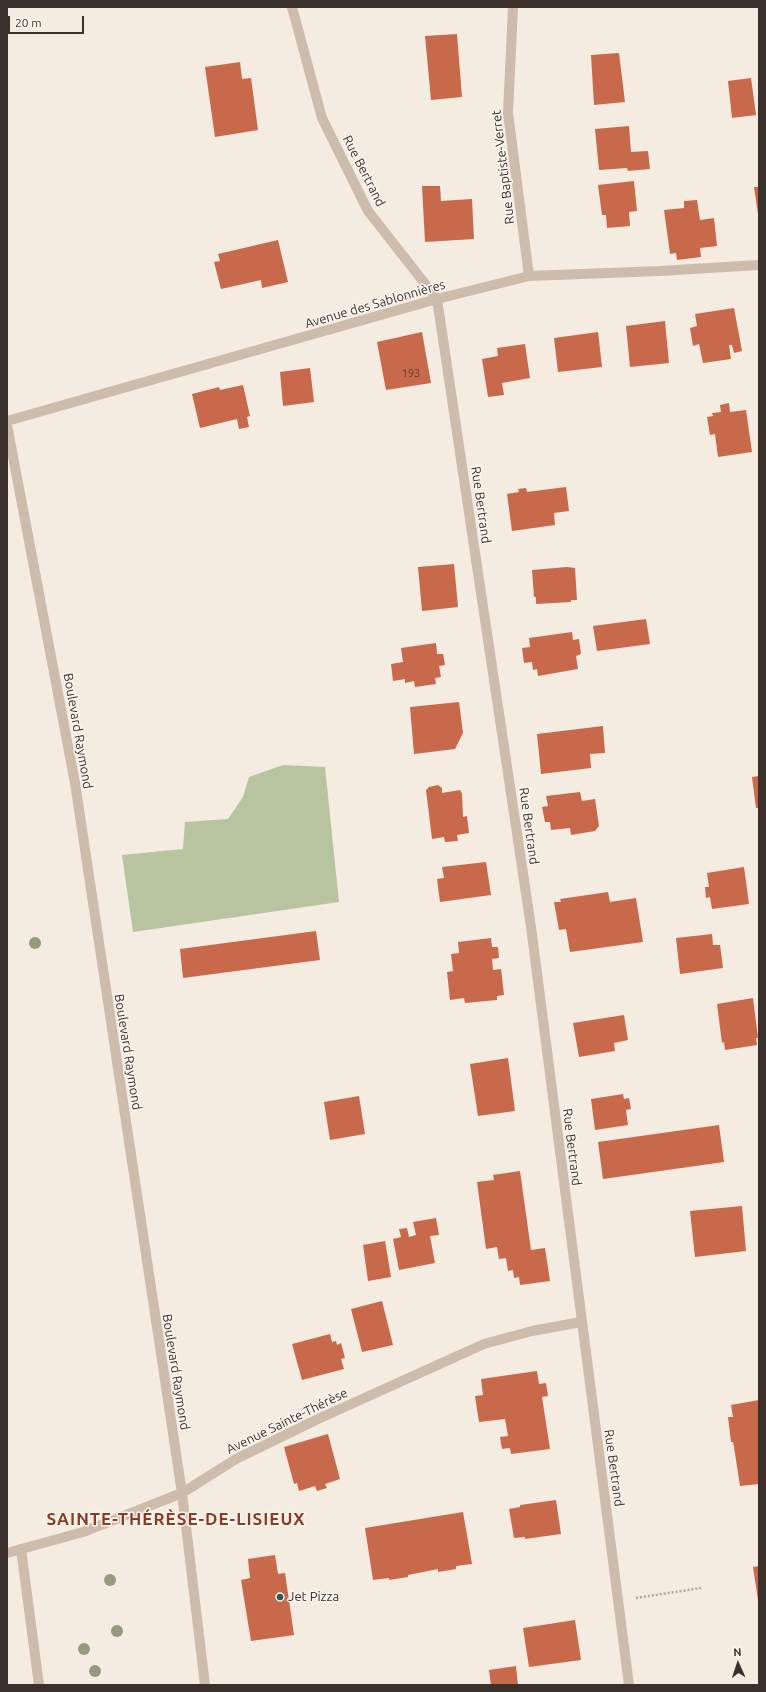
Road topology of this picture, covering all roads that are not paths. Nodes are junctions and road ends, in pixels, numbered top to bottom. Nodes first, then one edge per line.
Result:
1 (292, 7) edge
2 (513, 7) edge
3 (759, 264) edge
4 (529, 276) junction
5 (437, 299) junction
6 (7, 421) edge
7 (7, 425) edge
8 (581, 1322) junction
9 (182, 1493) junction
10 (20, 1549) junction
11 (7, 1553) edge
12 (39, 1685) edge
13 (205, 1685) edge
14 (629, 1685) edge

1 - 5 street, Rue Bertrand
2 - 4 street, Rue Baptiste-Verret
3 - 4 street, Avenue des Sablonnières
4 - 5 street, Avenue des Sablonnières
5 - 6 street, Avenue des Sablonnières
5 - 8 street, Rue Bertrand
7 - 9 street, Boulevard Raymond
8 - 9 street, Avenue Sainte-Thérèse
8 - 14 street, Rue Bertrand
9 - 10 street, Avenue Sainte-Thérèse
9 - 13 street, Boulevard Raymond
10 - 11 street, Avenue Sainte-Thérèse
10 - 12 street

